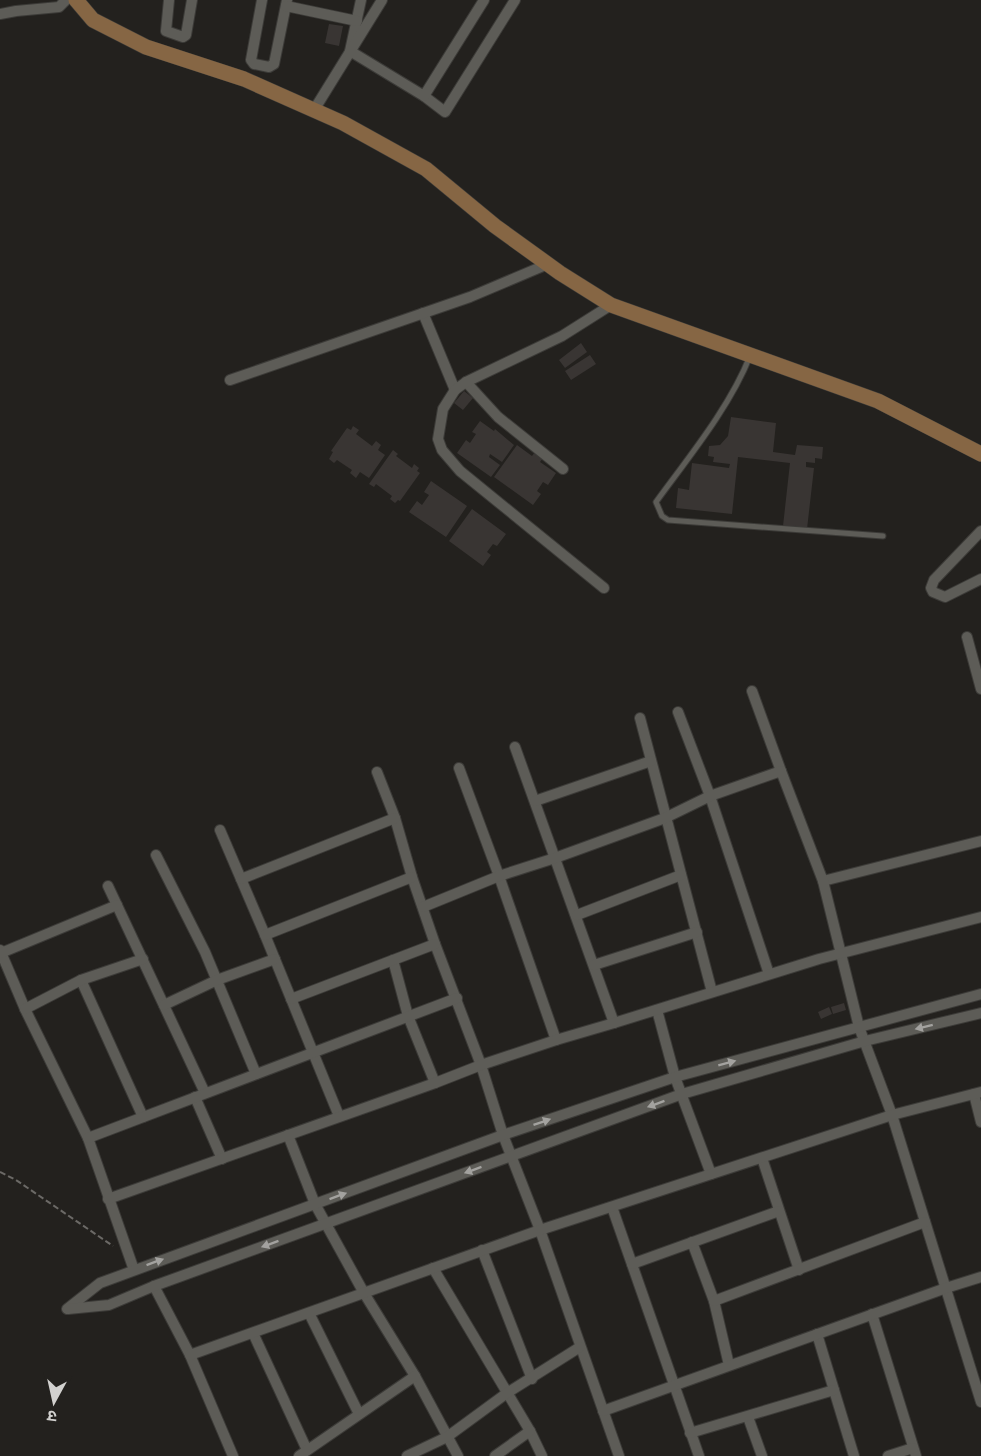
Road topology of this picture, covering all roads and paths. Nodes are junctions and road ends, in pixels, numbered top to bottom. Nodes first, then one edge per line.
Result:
1 (66, 0) edge
2 (76, 0) edge
3 (169, 0) edge
4 (192, 0) edge
5 (262, 0) edge
6 (361, 0) edge
7 (382, 0) edge
8 (484, 0) edge
9 (515, 0) edge
10 (286, 3) edge
11 (0, 14) edge
12 (357, 21) junction
13 (350, 51) junction
14 (424, 96) junction
15 (314, 110) junction
16 (548, 264) junction
17 (611, 305) junction
18 (423, 313) junction
19 (752, 354) junction
20 (230, 380) dead end
21 (466, 382) junction
22 (455, 390) junction
23 (981, 454) edge
24 (563, 469) dead end
25 (981, 531) edge
26 (883, 536) dead end
27 (981, 579) edge
28 (604, 588) dead end
29 (967, 637) dead end
30 (981, 689) edge
31 (752, 691) dead end
32 (678, 712) dead end
33 (640, 718) dead end
34 (515, 747) dead end
35 (651, 761) junction
36 (459, 768) dead end
37 (782, 771) junction
38 (377, 772) dead end
39 (710, 796) junction
40 (535, 801) junction
41 (395, 818) junction
42 (665, 818) junction
43 (220, 830) dead end
44 (981, 841) edge
45 (156, 855) dead end
46 (555, 858) junction
47 (681, 875) junction
48 (499, 876) junction
49 (412, 878) junction
50 (241, 879) junction
51 (823, 881) junction
52 (108, 886) dead end
53 (117, 905) junction
54 (423, 907) junction
55 (577, 915) junction
56 (981, 917) edge
57 (697, 932) junction
58 (265, 935) junction
59 (435, 944) junction
60 (1, 952) edge
61 (842, 953) junction
62 (142, 959) junction
63 (275, 959) junction
64 (393, 960) junction
65 (594, 966) junction
66 (769, 974) junction
67 (81, 980) junction
68 (217, 980) junction
69 (712, 992) junction
70 (981, 994) edge
71 (457, 998) junction
72 (291, 999) junction
73 (164, 1005) junction
74 (25, 1009) junction
75 (657, 1010) junction
76 (981, 1013) edge
77 (408, 1016) junction
78 (614, 1023) junction
79 (859, 1027) junction
80 (556, 1040) junction
81 (865, 1041) junction
82 (313, 1052) junction
83 (480, 1065) junction
84 (256, 1074) junction
85 (675, 1077) junction
86 (435, 1083) junction
87 (978, 1093) edge
88 (682, 1094) junction
89 (200, 1095) junction
90 (892, 1115) junction
91 (339, 1116) junction
92 (143, 1117) junction
93 (981, 1122) edge
94 (288, 1135) junction
95 (503, 1135) junction
96 (87, 1138) junction
97 (511, 1156) junction
98 (762, 1158) junction
99 (222, 1159) junction
100 (0, 1172) edge
101 (711, 1174) junction
102 (108, 1199) junction
103 (315, 1204) junction
104 (612, 1207) junction
105 (779, 1211) junction
106 (925, 1222) junction
107 (326, 1224) junction
108 (540, 1230) junction
109 (692, 1242) junction
110 (482, 1250) junction
111 (128, 1255) junction
112 (632, 1264) junction
113 (433, 1268) junction
114 (134, 1270) junction
115 (799, 1270) junction
116 (981, 1278) edge
117 (154, 1286) junction
118 (945, 1288) junction
119 (364, 1293) junction
120 (714, 1301) junction
121 (309, 1313) junction
122 (872, 1314) junction
123 (253, 1333) junction
124 (816, 1334) junction
125 (580, 1347) junction
126 (190, 1355) junction
127 (729, 1365) junction
128 (415, 1376) junction
129 (531, 1379) junction
130 (673, 1386) junction
131 (834, 1390) junction
132 (507, 1393) junction
133 (981, 1402) edge
134 (603, 1411) junction
135 (359, 1414) junction
136 (748, 1417) junction
137 (530, 1431) junction
138 (690, 1433) junction
139 (447, 1437) junction
140 (915, 1452) edge
141 (303, 1453) edge
142 (233, 1456) edge
143 (408, 1456) edge
144 (458, 1456) edge
145 (495, 1456) edge
146 (542, 1456) edge
147 (619, 1456) edge
148 (699, 1456) edge
149 (762, 1456) edge
150 (854, 1456) edge
151 (888, 1456) edge

1 - 11 street
2 - 15 street
3 - 4 street
5 - 10 street
6 - 12 street
7 - 13 street
8 - 14 street
9 - 14 street
10 - 12 street
12 - 13 street
13 - 14 street
13 - 15 street
15 - 16 street
16 - 17 street
16 - 18 street
17 - 19 street
17 - 21 street
18 - 20 street
18 - 22 street
19 - 23 street
19 - 26 lane
21 - 22 street
21 - 24 street
22 - 28 street
25 - 27 street
29 - 30 street
31 - 37 street
32 - 39 street
33 - 35 street
34 - 40 street
35 - 40 street
35 - 42 street
36 - 48 street
37 - 39 street
37 - 51 street
38 - 41 street
39 - 42 street
39 - 66 street
40 - 46 street
41 - 49 street
41 - 50 street
42 - 46 street
42 - 47 street
43 - 50 street
44 - 51 street
45 - 68 street
46 - 48 street
46 - 55 street
47 - 55 street
47 - 57 street
48 - 54 street
48 - 80 street
49 - 54 street
49 - 58 street
50 - 58 street
51 - 61 street
52 - 53 street
53 - 60 street
53 - 62 street
54 - 59 street
55 - 65 street
56 - 61 street
57 - 65 street
57 - 69 street
58 - 63 street
59 - 64 street
59 - 71 street
60 - 74 street
61 - 66 street
61 - 79 street
62 - 67 street
62 - 73 street
63 - 68 street
63 - 72 street
64 - 72 street
64 - 77 street
65 - 78 street
66 - 69 street
67 - 74 street
67 - 92 street
68 - 73 street
68 - 84 street
69 - 75 street
70 - 79 street
71 - 77 street
71 - 83 street
72 - 82 street
73 - 89 street
74 - 96 street
75 - 78 street
75 - 85 street
76 -> 81 street
77 - 82 street
77 - 86 street
78 - 80 street
79 - 81 street
85 -> 79 street
80 - 83 street
81 - 88 street
81 - 90 street
82 - 84 street
82 - 91 street
83 - 86 street
83 - 95 street
84 - 89 street
85 - 88 street
95 -> 85 street
86 - 91 street
87 - 90 street
87 - 93 street
88 -> 97 street
88 - 101 street
89 - 92 street
89 - 99 street
90 - 98 street
90 - 106 street
91 - 94 street
92 - 96 street
94 - 99 street
94 - 103 street
95 - 97 street
103 -> 95 street
96 - 102 street
97 -> 107 street
97 - 108 street
98 - 101 street
98 - 105 street
99 - 102 street
100 - 111 path
101 - 104 street
102 - 111 street
103 - 107 street
114 -> 103 street
104 - 108 street
104 - 112 street
105 - 109 street
105 - 115 street
106 - 115 street
106 - 118 street
107 -> 117 street
107 - 119 street
108 - 110 street
108 - 125 street
109 - 112 street
109 - 120 street
110 - 113 street
110 - 129 street
111 - 114 street
112 - 130 street
113 - 119 street
113 - 132 street
114 - 117 street
115 - 120 street
116 - 118 street
117 - 126 street
118 - 122 street
118 - 133 street
119 - 121 street
119 - 128 street
120 - 127 street
121 - 123 street
121 - 135 street
122 - 124 street
122 - 140 street
123 - 126 street
123 - 141 street
124 - 127 street
124 - 131 street
125 - 129 street
125 - 134 street
126 - 142 street
127 - 130 street
128 - 135 street
128 - 139 street
129 - 132 street
130 - 134 street
130 - 138 street
131 - 136 street
131 - 150 street
132 - 137 street
132 - 139 street
134 - 147 street
135 - 141 street
136 - 138 street
136 - 149 street
137 - 145 street
137 - 146 street
138 - 148 street
139 - 143 street
139 - 144 street
140 - 151 street

